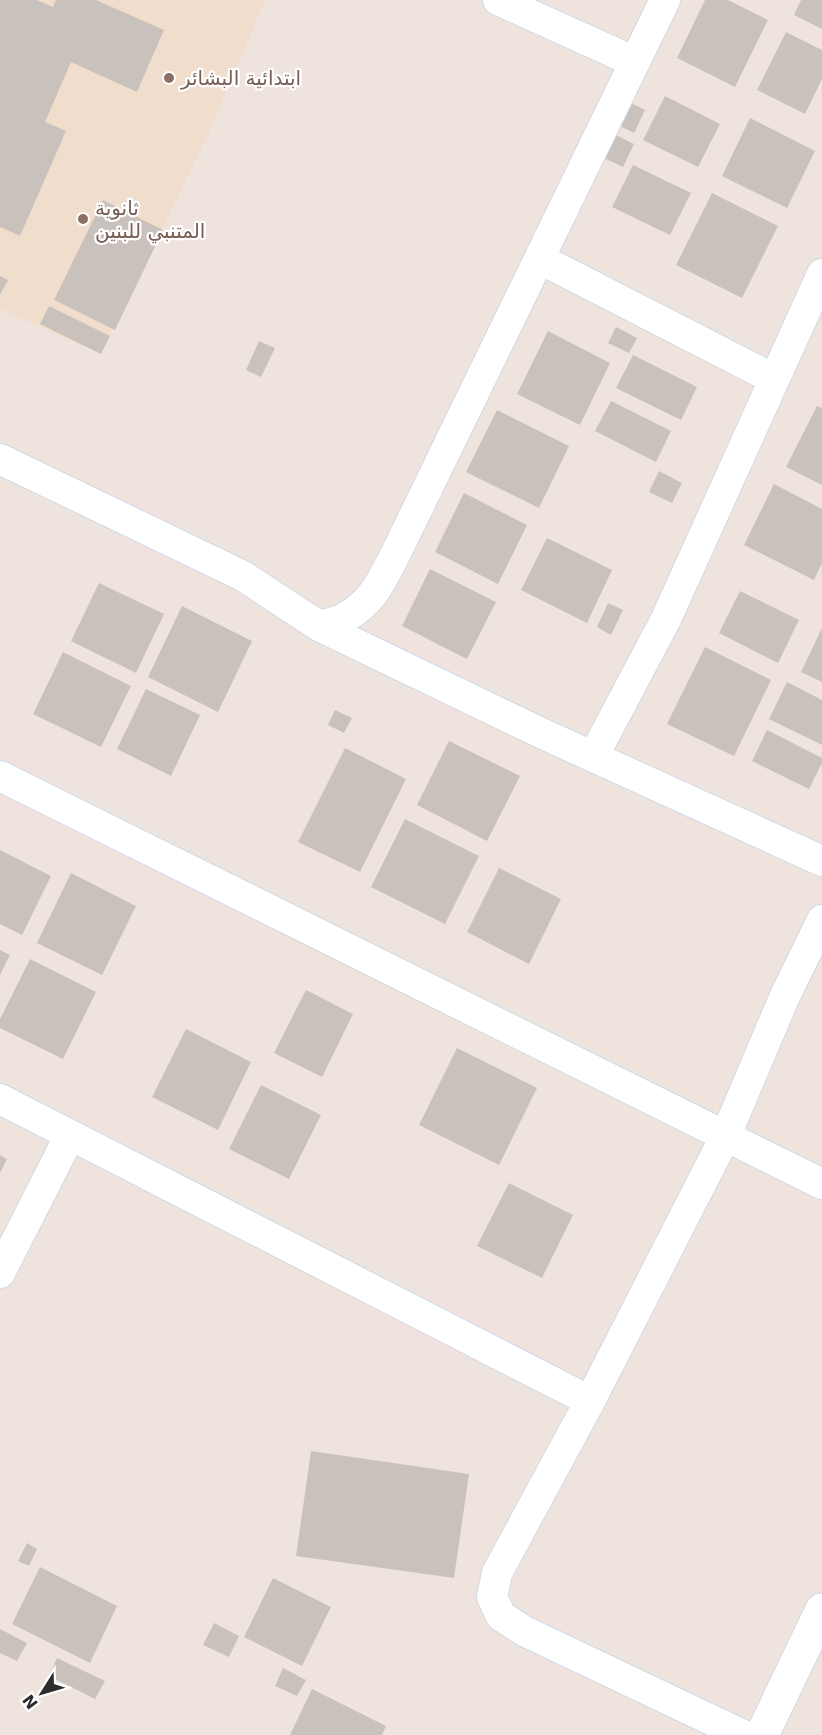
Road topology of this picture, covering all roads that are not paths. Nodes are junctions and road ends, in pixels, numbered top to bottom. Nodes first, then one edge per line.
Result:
1 (498, 0) edge
2 (665, 0) edge
3 (635, 63) junction
4 (540, 259) junction
5 (822, 274) edge
6 (774, 379) junction
7 (0, 459) edge
8 (319, 626) junction
9 (593, 758) junction
10 (0, 776) edge
11 (822, 861) edge
12 (822, 920) edge
13 (0, 1099) edge
14 (70, 1135) junction
15 (726, 1135) junction
16 (822, 1184) edge
17 (0, 1273) edge
18 (590, 1401) junction
19 (822, 1610) edge
20 (743, 1735) edge
21 (762, 1735) edge

1 - 3 street
2 - 3 street
3 - 4 street
4 - 6 street
4 - 8 street
5 - 6 street
6 - 9 street
7 - 8 street
8 - 9 street
9 - 11 street
10 - 15 street
12 - 15 street
13 - 14 street
14 - 17 street
14 - 18 street
15 - 16 street
15 - 18 street
18 - 20 street
19 - 21 main road

